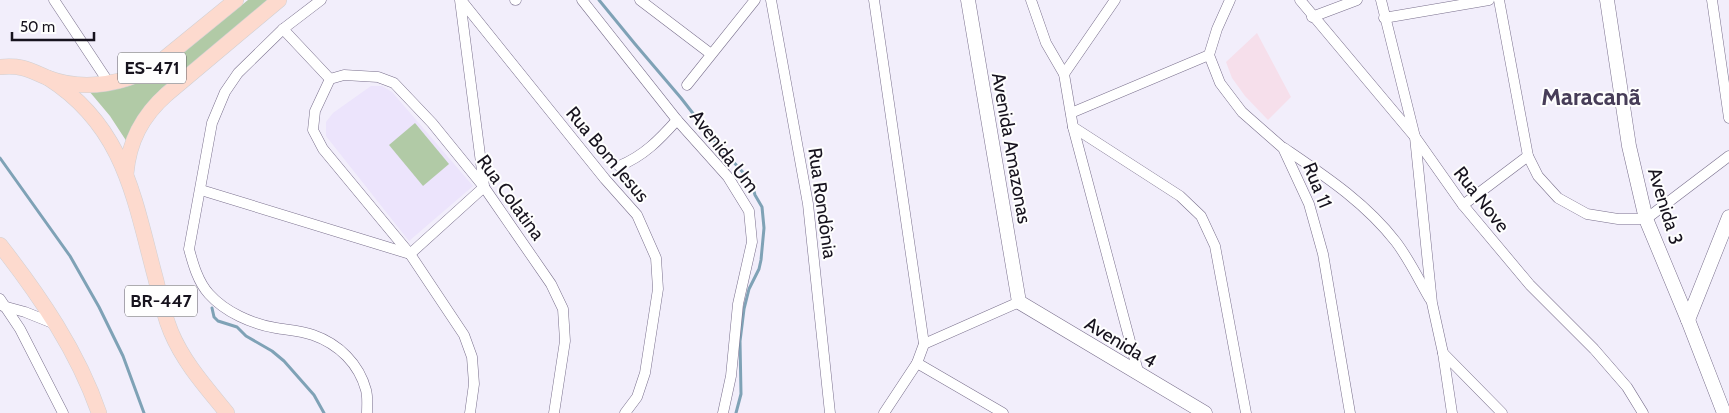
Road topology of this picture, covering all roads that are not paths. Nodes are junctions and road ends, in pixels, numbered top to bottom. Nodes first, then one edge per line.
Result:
1 (54, 0) edge
2 (236, 0) edge
3 (279, 0) edge
4 (321, 0) edge
5 (461, 0) edge
6 (582, 0) edge
7 (640, 0) edge
8 (754, 0) edge
9 (770, 0) edge
10 (874, 0) edge
11 (968, 0) edge
12 (1031, 0) edge
13 (1114, 0) edge
14 (1230, 0) edge
15 (1300, 0) edge
16 (1357, 0) edge
17 (1380, 0) edge
18 (1489, 0) edge
19 (1499, 0) edge
20 (1607, 0) edge
21 (1712, 0) edge
22 (1312, 17) junction
23 (1384, 18) junction
24 (283, 29) junction
25 (711, 54) junction
26 (1209, 55) junction
27 (0, 67) edge
28 (1064, 74) junction
29 (48, 78) junction
30 (330, 79) junction
31 (109, 83) junction
32 (687, 85) dead end
33 (1071, 113) junction
34 (1729, 118) edge
35 (678, 120) junction
36 (1073, 127) junction
37 (1415, 137) junction
38 (1284, 148) junction
39 (1528, 156) junction
40 (1729, 156) edge
41 (619, 166) dead end
42 (126, 174) junction
43 (484, 187) junction
44 (201, 190) junction
45 (1463, 205) junction
46 (1729, 217) edge
47 (1646, 219) junction
48 (0, 245) edge
49 (410, 254) junction
50 (1019, 302) junction
51 (1432, 302) junction
52 (2, 303) edge
53 (1688, 320) junction
54 (55, 324) junction
55 (924, 344) junction
56 (1443, 353) junction
57 (917, 362) junction
58 (1140, 375) junction
59 (63, 413) edge
60 (99, 413) edge
61 (227, 413) edge
62 (368, 413) edge
63 (470, 413) edge
64 (554, 413) edge
65 (625, 413) edge
66 (723, 413) edge
67 (830, 413) edge
68 (884, 413) edge
69 (1003, 413) edge
70 (1205, 413) edge
71 (1246, 413) edge
72 (1350, 413) edge
73 (1452, 413) edge
74 (1502, 413) edge
75 (1643, 413) edge
76 (1724, 413) edge

1 - 31 street
2 - 31 main road, ES-471
3 - 42 main road, ES-471
4 - 24 street
5 - 43 street
5 - 65 street, Rua Bom Jesus
6 - 35 street, Avenida Um
7 - 25 street
8 - 25 street
9 - 67 street, Rua Rondônia
10 - 55 street
11 - 50 street, Avenida Amazonas
12 - 28 street
13 - 28 street
14 - 26 street
15 - 22 street, Rua Nove
16 - 22 street
17 - 23 street
18 - 23 street
19 - 39 street
20 - 47 street, Avenida 3
21 - 34 street
22 - 37 street, Rua Nove
23 - 37 street
24 - 30 street
24 - 44 street
25 - 32 street
26 - 33 street
26 - 38 street, Rua 11
27 - 29 main road, BR-447
28 - 33 street
29 - 31 main road, ES-471
29 - 42 main road, BR-447
30 - 43 street, Rua Colatina
30 - 49 street
33 - 36 street
35 - 41 street
35 - 66 street, Avenida Um
36 - 58 street
36 - 71 street
37 - 45 street, Rua Nove
37 - 51 street
38 - 51 street
38 - 72 street, Rua 11
39 - 45 street
39 - 47 street
40 - 47 street
42 - 61 main road, BR-447
43 - 49 street
43 - 64 street, Rua Colatina
44 - 49 street
44 - 62 street
45 - 75 street, Rua Nove
46 - 53 street
47 - 53 street, Avenida 3
48 - 54 main road
49 - 63 street
50 - 55 street
50 - 58 street, Avenida 4
51 - 56 street
52 - 54 street
52 - 59 street
53 - 76 street, Avenida 3
54 - 60 main road
55 - 57 street
56 - 73 street
56 - 74 street
57 - 68 street
57 - 69 street
58 - 70 street, Avenida 4

